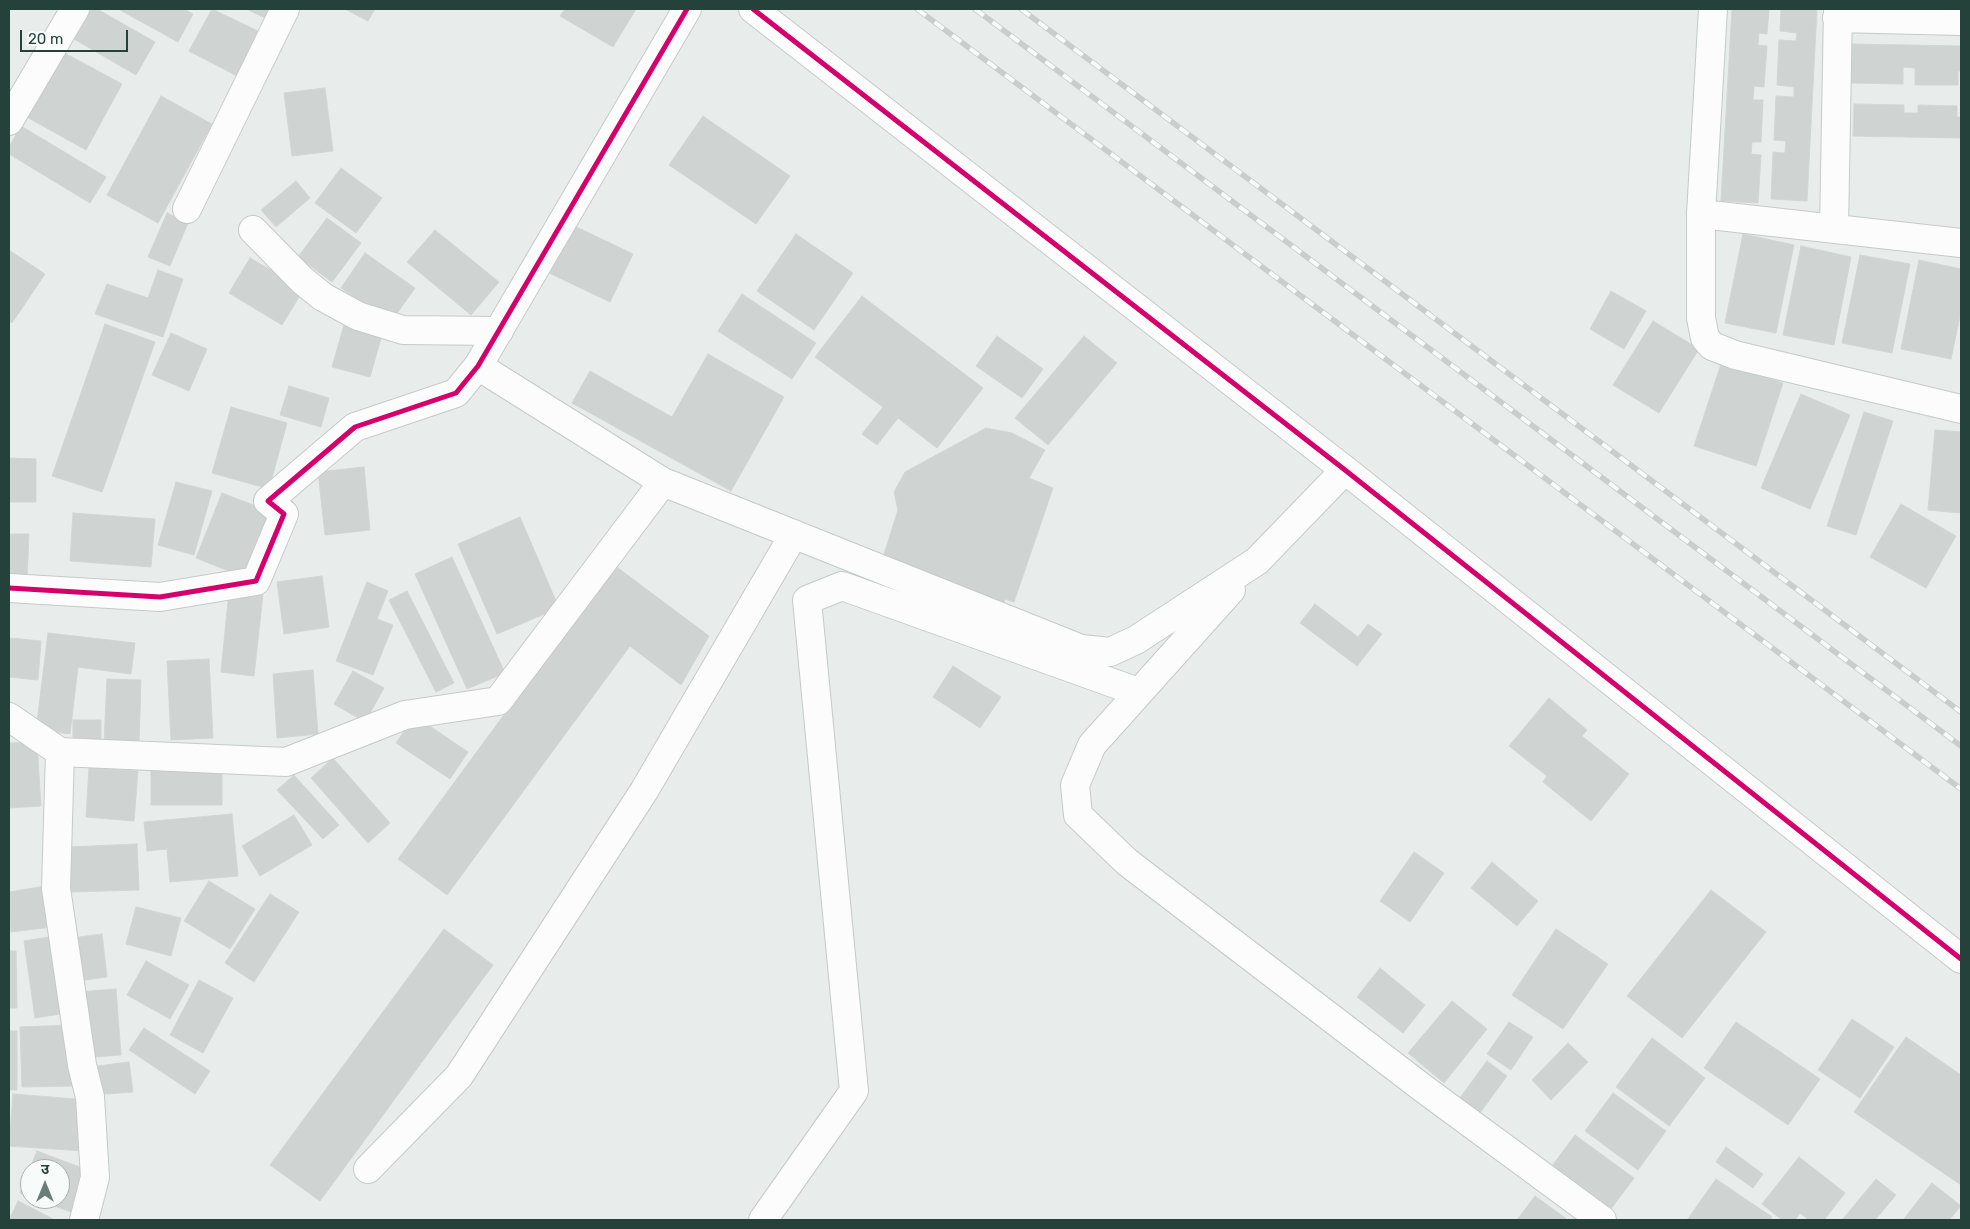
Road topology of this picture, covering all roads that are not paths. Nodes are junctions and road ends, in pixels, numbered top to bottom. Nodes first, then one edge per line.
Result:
1 (75, 9) edge
2 (285, 9) edge
3 (687, 9) edge
4 (753, 9) edge
5 (1713, 9) edge
6 (1838, 13) edge
7 (1961, 20) edge
8 (9, 121) edge
9 (187, 209) dead end
10 (1701, 214) junction
11 (1834, 229) junction
12 (253, 230) dead end
13 (1961, 243) edge
14 (499, 331) junction
15 (478, 366) junction
16 (1961, 408) edge
17 (1345, 470) junction
18 (662, 482) junction
19 (794, 534) junction
20 (1257, 561) junction
21 (9, 588) edge
22 (1138, 692) junction
23 (9, 717) edge
24 (60, 752) junction
25 (1961, 959) edge
26 (368, 1169) dead end
27 (84, 1220) edge
28 (763, 1220) edge
29 (1602, 1220) edge

1 - 8 street
2 - 9 street
3 - 14 street
4 - 17 street
5 - 10 street
6 - 7 street
6 - 11 street
10 - 11 street
10 - 16 street
11 - 13 street
12 - 14 street
14 - 15 street
15 - 18 street
15 - 21 street
17 - 20 street
17 - 25 street
18 - 19 street
18 - 24 street
19 - 20 street
19 - 26 street
20 - 22 street
22 - 28 street
22 - 29 street
23 - 24 street
24 - 27 street

